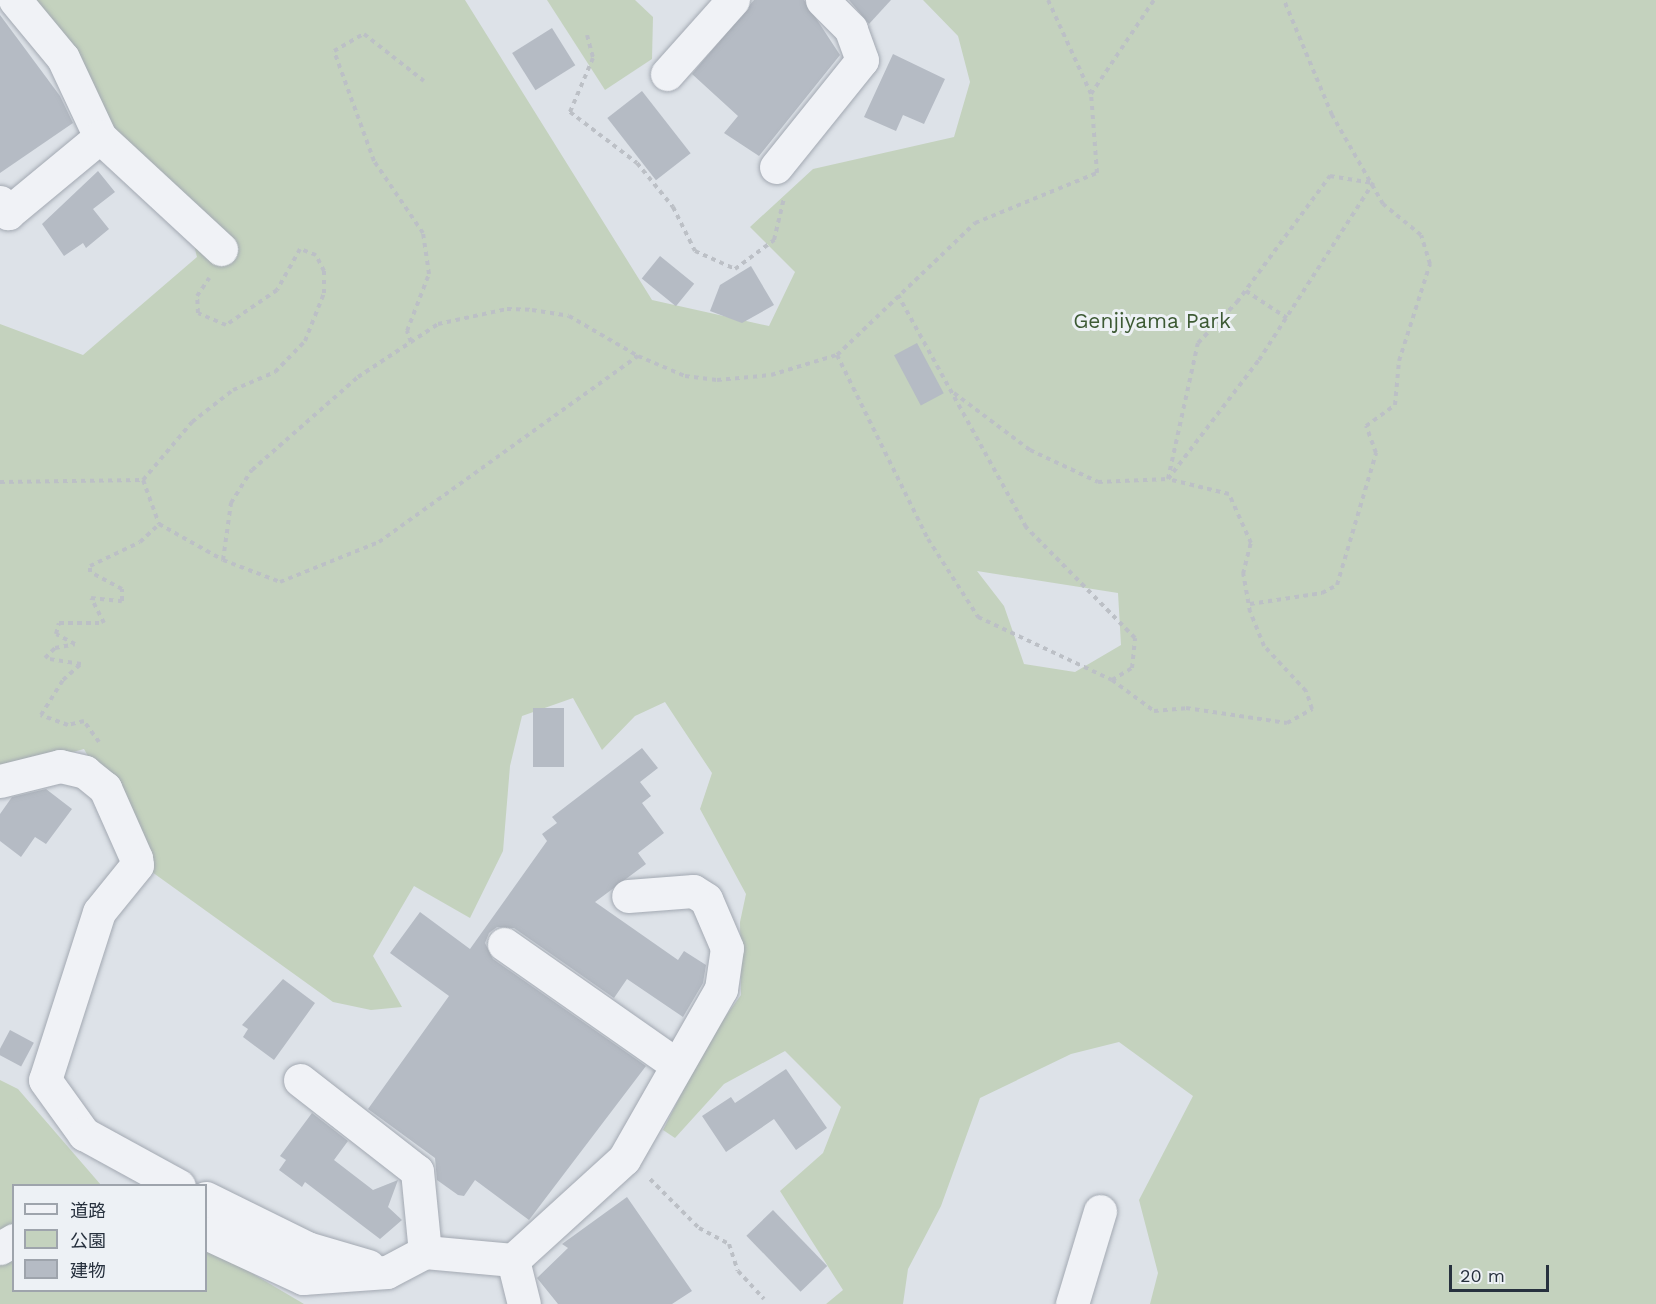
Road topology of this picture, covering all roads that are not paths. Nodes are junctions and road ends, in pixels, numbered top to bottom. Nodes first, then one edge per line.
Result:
1 (15, 0) edge
2 (733, 0) edge
3 (822, 0) edge
4 (667, 74) dead end
5 (100, 137) junction
6 (776, 167) road end
7 (0, 202) edge
8 (221, 249) road end
9 (0, 781) edge
10 (628, 896) dead end
11 (504, 944) dead end
12 (677, 1065) junction
13 (300, 1080) dead end
14 (177, 1184) edge
15 (207, 1198) edge
16 (1100, 1211) dead end
17 (207, 1233) edge
18 (425, 1252) junction
19 (513, 1260) junction
20 (387, 1272) junction
21 (524, 1304) edge
22 (1072, 1304) edge

1 - 5 street
2 - 4 street
3 - 6 street
5 - 7 street
5 - 8 street
9 - 14 street
10 - 12 street
11 - 12 street
12 - 19 street
13 - 18 street
15 - 20 street
16 - 22 street
17 - 20 street
18 - 19 street
18 - 20 street
19 - 21 street

